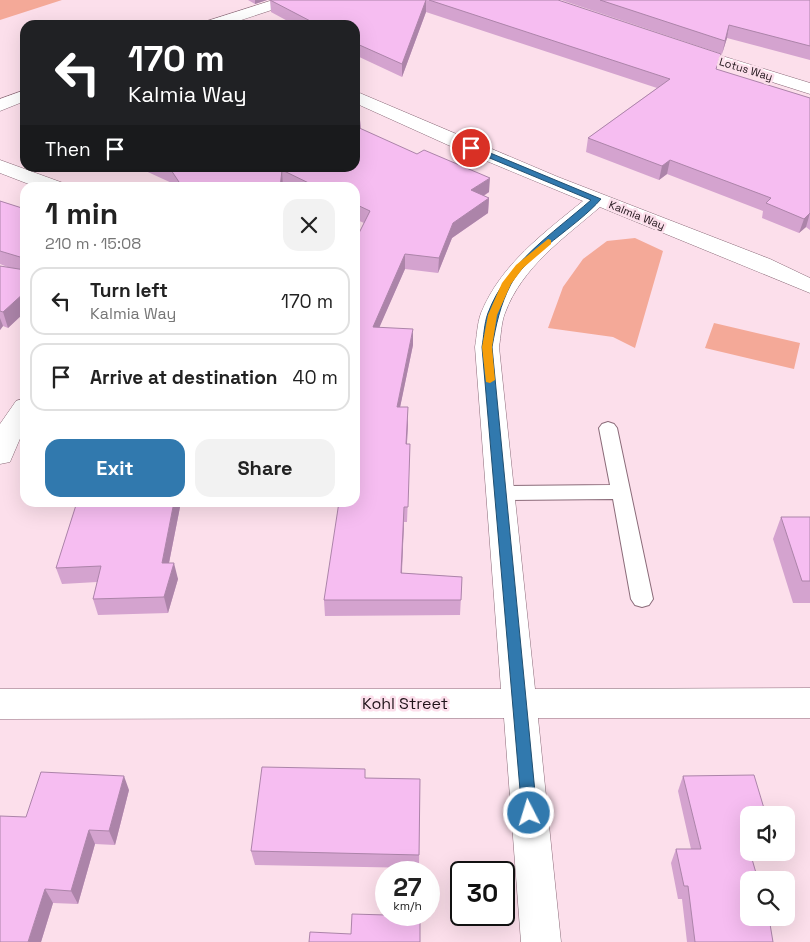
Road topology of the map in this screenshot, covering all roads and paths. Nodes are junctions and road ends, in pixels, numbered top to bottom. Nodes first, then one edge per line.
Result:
1 (288, 0) edge
2 (228, 20) edge
3 (670, 45) edge
4 (810, 89) edge
5 (20, 97) edge
6 (360, 98) edge
7 (0, 106) edge
8 (0, 166) edge
9 (43, 182) edge
10 (597, 199) junction
11 (810, 286) edge
12 (20, 414) edge
13 (608, 428) dead end
14 (0, 455) edge
15 (620, 492) junction
16 (500, 493) junction
17 (642, 599) dead end
18 (519, 703) junction
19 (810, 703) edge
20 (0, 704) edge
21 (541, 942) edge

1 - 2 street
3 - 4 street, Lotus Way
5 - 7 street
6 - 10 street, Kalmia Way
8 - 9 street
10 - 11 street, Kalmia Way
10 - 16 street
12 - 14 street
13 - 15 lane
15 - 16 lane
15 - 17 lane
16 - 18 street
18 - 19 street, Kohl Street
18 - 20 street, Kohl Street
18 - 21 street

